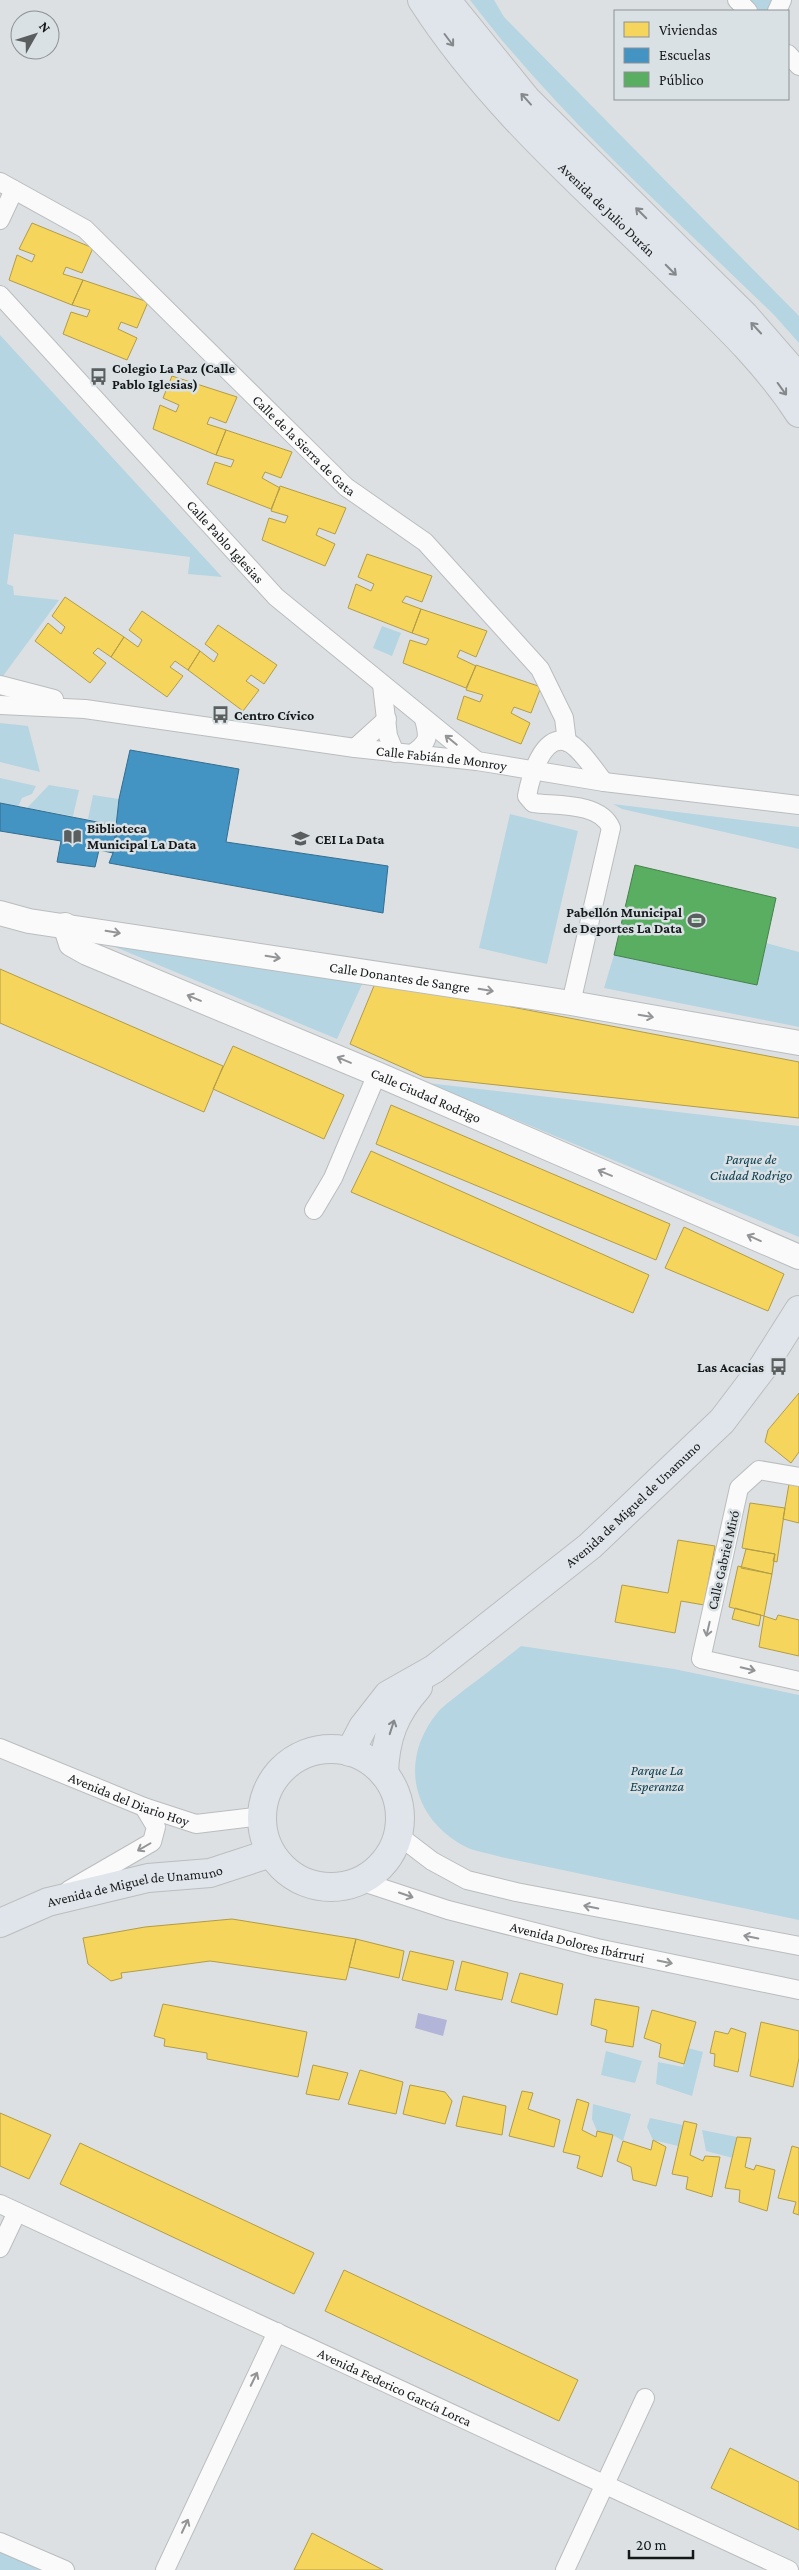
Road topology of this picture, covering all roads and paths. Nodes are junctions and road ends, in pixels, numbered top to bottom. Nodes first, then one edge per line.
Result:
1 (422, 0) edge
2 (446, 0) edge
3 (737, 0) edge
4 (747, 10) edge
5 (789, 55) edge
6 (799, 66) edge
7 (7, 186) edge
8 (0, 220) edge
9 (0, 295) edge
10 (799, 378) edge
11 (799, 413) edge
12 (0, 685) edge
13 (382, 685) junction
14 (0, 705) edge
15 (85, 709) junction
16 (387, 719) junction
17 (424, 719) junction
18 (567, 742) junction
19 (355, 748) junction
20 (404, 753) junction
21 (477, 761) junction
22 (532, 770) junction
23 (604, 782) junction
24 (799, 804) edge
25 (0, 913) edge
26 (65, 925) junction
27 (571, 1003) junction
28 (799, 1043) edge
29 (377, 1074) junction
30 (314, 1210) dead end
31 (799, 1257) edge
32 (799, 1310) edge
33 (799, 1477) edge
34 (434, 1669) junction
35 (799, 1680) edge
36 (0, 1748) edge
37 (350, 1752) junction
38 (384, 1774) junction
39 (144, 1807) junction
40 (262, 1816) junction
41 (398, 1835) junction
42 (271, 1853) junction
43 (360, 1881) junction
44 (48, 1902) junction
45 (0, 1923) edge
46 (799, 1946) edge
47 (799, 1990) edge
48 (0, 2204) edge
49 (17, 2212) junction
50 (0, 2248) edge
51 (277, 2332) junction
52 (645, 2398) dead end
53 (605, 2484) junction
54 (0, 2542) edge
55 (65, 2570) edge
56 (165, 2570) edge
57 (565, 2570) edge
58 (789, 2570) edge

1 -> 11 main road, Avenida de Julio Durán
10 -> 2 main road, Avenida de Julio Durán
3 - 4 street
5 - 6 street
7 - 8 street
7 - 18 street, Calle de la Sierra de Gata
9 - 13 street, Calle Pablo Iglesias
12 - 15 street, Calle Fabián de Monroy
13 - 16 street
13 - 17 street, Calle Pablo Iglesias
14 - 15 street, Calle Fabián de Monroy
15 - 19 street, Calle Fabián de Monroy
16 - 19 street
16 - 20 street
17 - 20 street
21 -> 17 street, Calle Pablo Iglesias
18 - 22 street
18 - 23 street
19 - 20 street, Calle Fabián de Monroy
20 - 21 street, Calle Fabián de Monroy
21 - 22 street, Calle Fabián de Monroy
22 - 23 street, Calle Fabián de Monroy
22 - 27 street
23 - 24 street, Calle Fabián de Monroy
25 - 26 main road, Calle Donantes de Sangre
26 -> 27 main road, Calle Donantes de Sangre
29 -> 26 main road, Calle Ciudad Rodrigo
27 -> 28 main road, Calle Donantes de Sangre
29 - 30 street
31 -> 29 main road, Calle Ciudad Rodrigo
32 - 34 main road, Avenida de Miguel de Unamuno
33 -> 35 street, Calle Gabriel Miró
34 - 37 main road, Avenida de Miguel de Unamuno
38 -> 34 main road, Avenida de Miguel de Unamuno
36 - 39 street, Avenida del Diario Hoy
37 - 38 main road
37 - 40 main road
38 - 41 main road
39 - 40 street, Avenida del Diario Hoy
39 -> 44 street
40 - 42 main road
41 - 43 main road
46 -> 41 street
42 - 43 main road
42 - 44 main road, Avenida de Miguel de Unamuno
43 -> 47 street, Avenida Dolores Ibárruri
44 - 45 main road, Avenida de Miguel de Unamuno
48 - 49 street, Avenida Federico García Lorca
49 - 50 street
49 - 51 street, Avenida Federico García Lorca
51 - 53 street, Avenida Federico García Lorca
56 -> 51 street
52 - 53 street
53 - 57 street
53 - 58 street, Avenida Federico García Lorca
54 - 55 street

